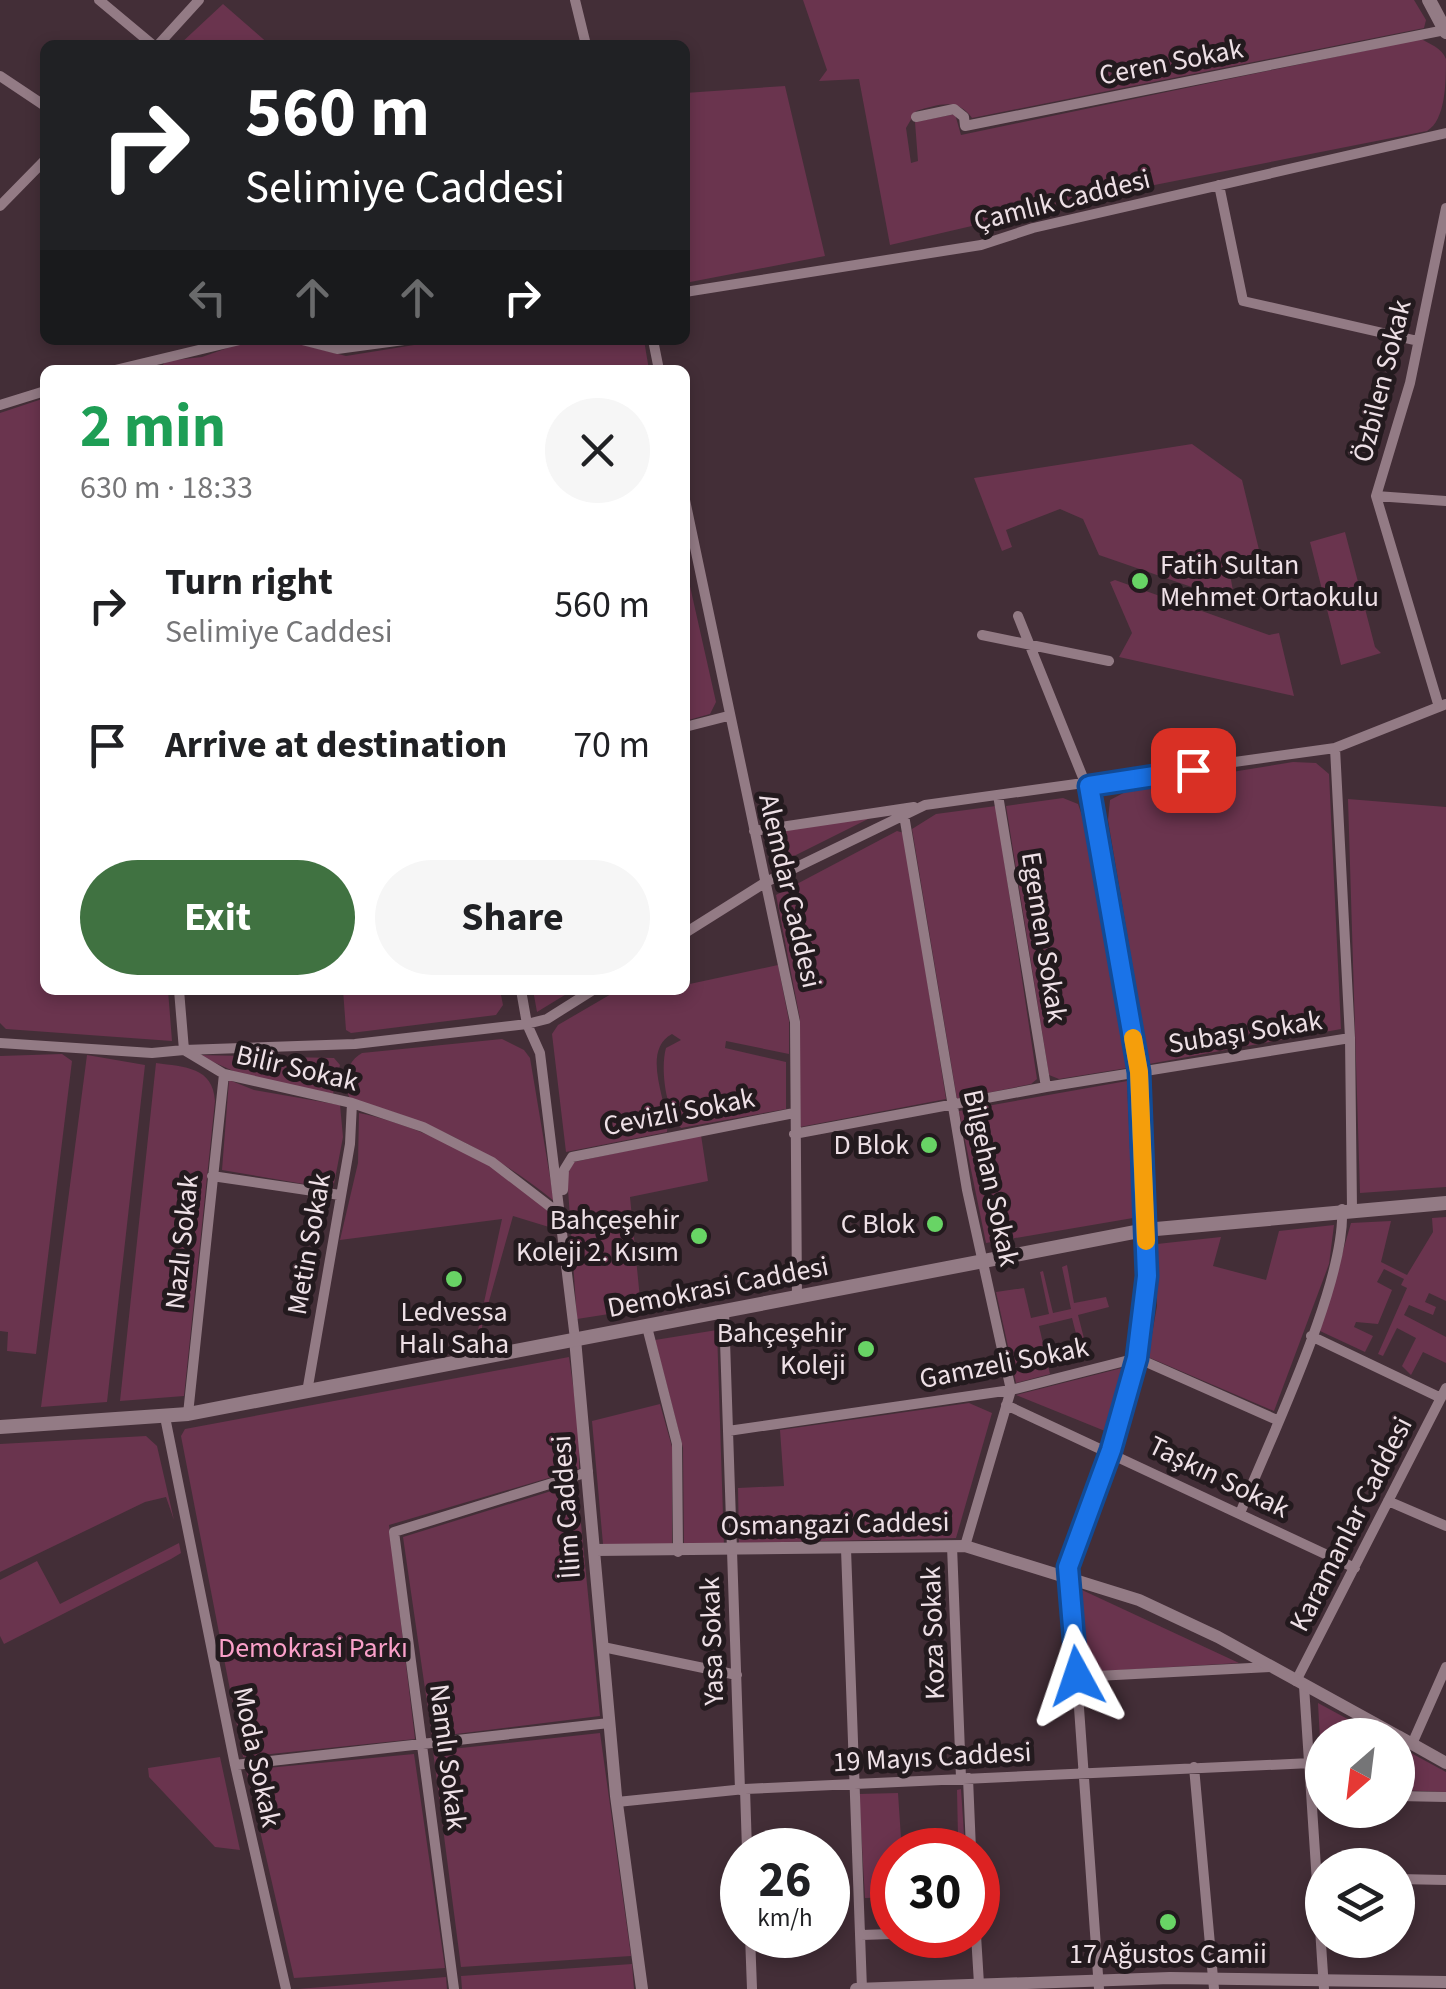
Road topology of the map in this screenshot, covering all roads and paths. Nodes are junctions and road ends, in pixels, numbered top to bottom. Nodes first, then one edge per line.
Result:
1 (99, 0) edge
2 (198, 0) edge
3 (575, 0) edge
4 (1429, 0) edge
5 (1445, 31) edge
6 (150, 40) edge
7 (161, 40) edge
8 (585, 40) edge
9 (0, 76) edge
10 (40, 103) edge
11 (916, 117) dead end
12 (1446, 134) edge
13 (40, 165) edge
14 (1219, 184) junction
15 (0, 206) edge
16 (1446, 208) edge
17 (690, 291) edge
18 (1418, 341) junction
19 (219, 345) edge
20 (326, 345) edge
21 (376, 345) edge
22 (136, 365) edge
23 (40, 393) edge
24 (0, 404) edge
25 (1376, 496) junction
26 (1446, 501) edge
27 (690, 525) edge
28 (1018, 616) dead end
29 (982, 634) dead end
30 (1030, 644) junction
31 (1109, 662) dead end
32 (1442, 705) edge
33 (728, 716) junction
34 (690, 726) edge
35 (1335, 748) junction
36 (1089, 786) junction
37 (998, 794) junction
38 (924, 806) junction
39 (904, 815) junction
40 (754, 831) junction
41 (766, 882) junction
42 (690, 930) edge
43 (179, 995) edge
44 (522, 995) edge
45 (585, 995) edge
46 (528, 1024) junction
47 (1350, 1038) junction
48 (0, 1043) edge
49 (184, 1050) junction
50 (1139, 1072) junction
51 (224, 1074) junction
52 (1046, 1087) junction
53 (352, 1104) junction
54 (952, 1104) junction
55 (794, 1113) junction
56 (794, 1134) junction
57 (212, 1176) junction
58 (340, 1195) junction
59 (1446, 1202) edge
60 (1347, 1209) junction
61 (561, 1215) junction
62 (1145, 1230) junction
63 (984, 1260) junction
64 (796, 1298) junction
65 (724, 1311) junction
66 (646, 1327) junction
67 (1311, 1336) junction
68 (575, 1339) junction
69 (1137, 1358) junction
70 (1011, 1390) junction
71 (307, 1392) junction
72 (1443, 1393) edge
73 (1006, 1405) junction
74 (188, 1414) junction
75 (165, 1417) junction
76 (1278, 1420) junction
77 (0, 1427) edge
78 (728, 1431) junction
79 (1111, 1450) junction
80 (588, 1472) junction
81 (1388, 1501) junction
82 (1241, 1511) junction
83 (1446, 1526) edge
84 (958, 1546) junction
85 (846, 1549) junction
86 (594, 1550) junction
87 (732, 1551) junction
88 (678, 1552) junction
89 (1355, 1568) junction
90 (1068, 1575) junction
91 (603, 1647) junction
92 (1271, 1667) junction
93 (1446, 1667) edge
94 (737, 1675) junction
95 (1077, 1676) junction
96 (1300, 1683) junction
97 (1363, 1718) edge
98 (1305, 1719) edge
99 (609, 1723) junction
100 (1415, 1737) edge
101 (424, 1744) junction
102 (1415, 1746) edge
103 (1305, 1763) edge
104 (1446, 1763) edge
105 (235, 1765) junction
106 (1194, 1768) junction
107 (1082, 1771) junction
108 (964, 1778) junction
109 (851, 1784) junction
110 (742, 1789) junction
111 (1415, 1797) edge
112 (1446, 1798) edge
113 (616, 1802) junction
114 (745, 1828) edge
115 (969, 1828) edge
116 (1415, 1879) edge
117 (1446, 1880) edge
118 (860, 1935) junction
119 (870, 1935) edge
120 (751, 1958) edge
121 (975, 1958) edge
122 (1323, 1958) edge
123 (1213, 1983) edge
124 (1435, 1983) edge
125 (1098, 1984) edge
126 (1324, 1984) edge
127 (973, 1986) edge
128 (286, 1989) edge
129 (454, 1989) edge
130 (642, 1989) edge
131 (752, 1989) edge
132 (860, 1989) edge

1 - 6 street
2 - 7 street
3 - 8 street
4 - 5 main road
5 - 11 street, Ceren Sokak
9 - 10 street
12 - 14 street, Çamlık Caddesi
13 - 15 street
14 - 17 street, Çamlık Caddesi
14 - 18 street
16 - 18 street, Özbilen Sokak
18 - 25 street, Özbilen Sokak
19 - 22 street
20 - 21 street
23 - 24 street
25 - 26 street
25 - 32 street, Özbilen Sokak
27 - 33 street, Alemdar Caddesi
28 - 30 street
29 - 30 street
30 - 31 street
30 - 36 street
32 - 35 street
33 - 34 street
33 - 40 street, Alemdar Caddesi
35 - 36 street
35 - 47 street
36 - 37 street
36 - 50 street
37 - 38 street
37 - 52 street, Egemen Sokak
38 - 39 street
38 - 40 street
39 - 41 street
39 - 54 street, Bilgehan Sokak
40 - 41 street, Alemdar Caddesi
41 - 42 street
41 - 55 street, Alemdar Caddesi
43 - 49 street
44 - 46 street, İlim Caddesi
45 - 46 street
46 - 49 street
46 - 61 street, İlim Caddesi
47 - 50 street, Subaşı Sokak
47 - 60 street
48 - 49 street
49 - 51 street, Bilir Sokak
50 - 52 street, Subaşı Sokak
50 - 62 street
51 - 53 street, Bilir Sokak
51 - 57 street, Nazlı Sokak
52 - 54 street, Subaşı Sokak
53 - 58 street, Metin Sokak
53 - 61 street, Bilir Sokak
54 - 56 street, Subaşı Sokak
54 - 63 street, Bilgehan Sokak
55 - 56 street, Alemdar Caddesi
55 - 61 street, Cevizli Sokak
56 - 64 street, Alemdar Caddesi
57 - 58 street
57 - 74 street, Nazlı Sokak
58 - 71 street, Metin Sokak
59 - 60 main road, Demokrasi Caddesi
60 - 62 main road, Demokrasi Caddesi
60 - 67 street
61 - 68 street, İlim Caddesi
62 - 63 main road, Demokrasi Caddesi
62 - 69 street
63 - 64 main road, Demokrasi Caddesi
63 - 70 street, Bilgehan Sokak
64 - 65 main road, Demokrasi Caddesi
65 - 66 main road, Demokrasi Caddesi
65 - 78 street, Yasa Sokak
66 - 68 main road, Demokrasi Caddesi
66 - 88 street
67 - 72 street
67 - 76 street
68 - 71 main road, Demokrasi Caddesi
68 - 80 street, İlim Caddesi
69 - 70 street, Gamzeli Sokak
69 - 76 street
69 - 79 street
70 - 73 street
70 - 78 street, Gamzeli Sokak
71 - 74 main road, Demokrasi Caddesi
72 - 81 street, Karamanlar Caddesi
73 - 79 street, Taşkın Sokak
73 - 84 street
74 - 75 main road, Demokrasi Caddesi
75 - 77 main road, Demokrasi Caddesi
75 - 105 street, Moda Sokak
76 - 82 street
78 - 87 street, Yasa Sokak
79 - 82 street, Taşkın Sokak
79 - 90 street
80 - 86 street, İlim Caddesi
80 - 101 street, Namlı Sokak
81 - 83 street
81 - 89 street, Karamanlar Caddesi
82 - 89 street, Taşkın Sokak
84 - 85 street, Osmangazi Caddesi
84 - 90 street, Osmangazi Caddesi
84 - 108 street, Koza Sokak
85 - 87 street, Osmangazi Caddesi
85 - 109 street
86 - 88 street, Osmangazi Caddesi
86 - 91 street, İlim Caddesi
87 - 88 street, Osmangazi Caddesi
87 - 94 street, Yasa Sokak
89 - 96 street, Karamanlar Caddesi
90 - 92 street, Osmangazi Caddesi
90 - 95 street
91 - 94 street
91 - 99 street, İlim Caddesi
92 - 95 street
92 - 96 street, Osmangazi Caddesi
93 - 100 street
94 - 110 street, Yasa Sokak
95 - 107 street
96 - 97 street, Osmangazi Caddesi
96 - 98 street
99 - 101 street
99 - 113 street, İlim Caddesi
101 - 105 street
101 - 129 street, Namlı Sokak
102 - 104 street, Osmangazi Caddesi
103 - 106 street, 19 Mayıs Caddesi
105 - 128 street, Moda Sokak
106 - 107 street, 19 Mayıs Caddesi
106 - 123 street
107 - 108 street, 19 Mayıs Caddesi
107 - 125 street
108 - 109 street, 19 Mayıs Caddesi
108 - 115 street, Koza Sokak
109 - 110 street, 19 Mayıs Caddesi
109 - 118 street
110 - 113 street, 19 Mayıs Caddesi
110 - 114 street, Yasa Sokak
111 - 112 street
113 - 130 street, İlim Caddesi
116 - 117 street
118 - 119 street
118 - 132 street
120 - 131 street
121 - 127 street
122 - 126 street
123 - 125 street
123 - 126 street
124 - 126 street
125 - 127 street
127 - 132 street

